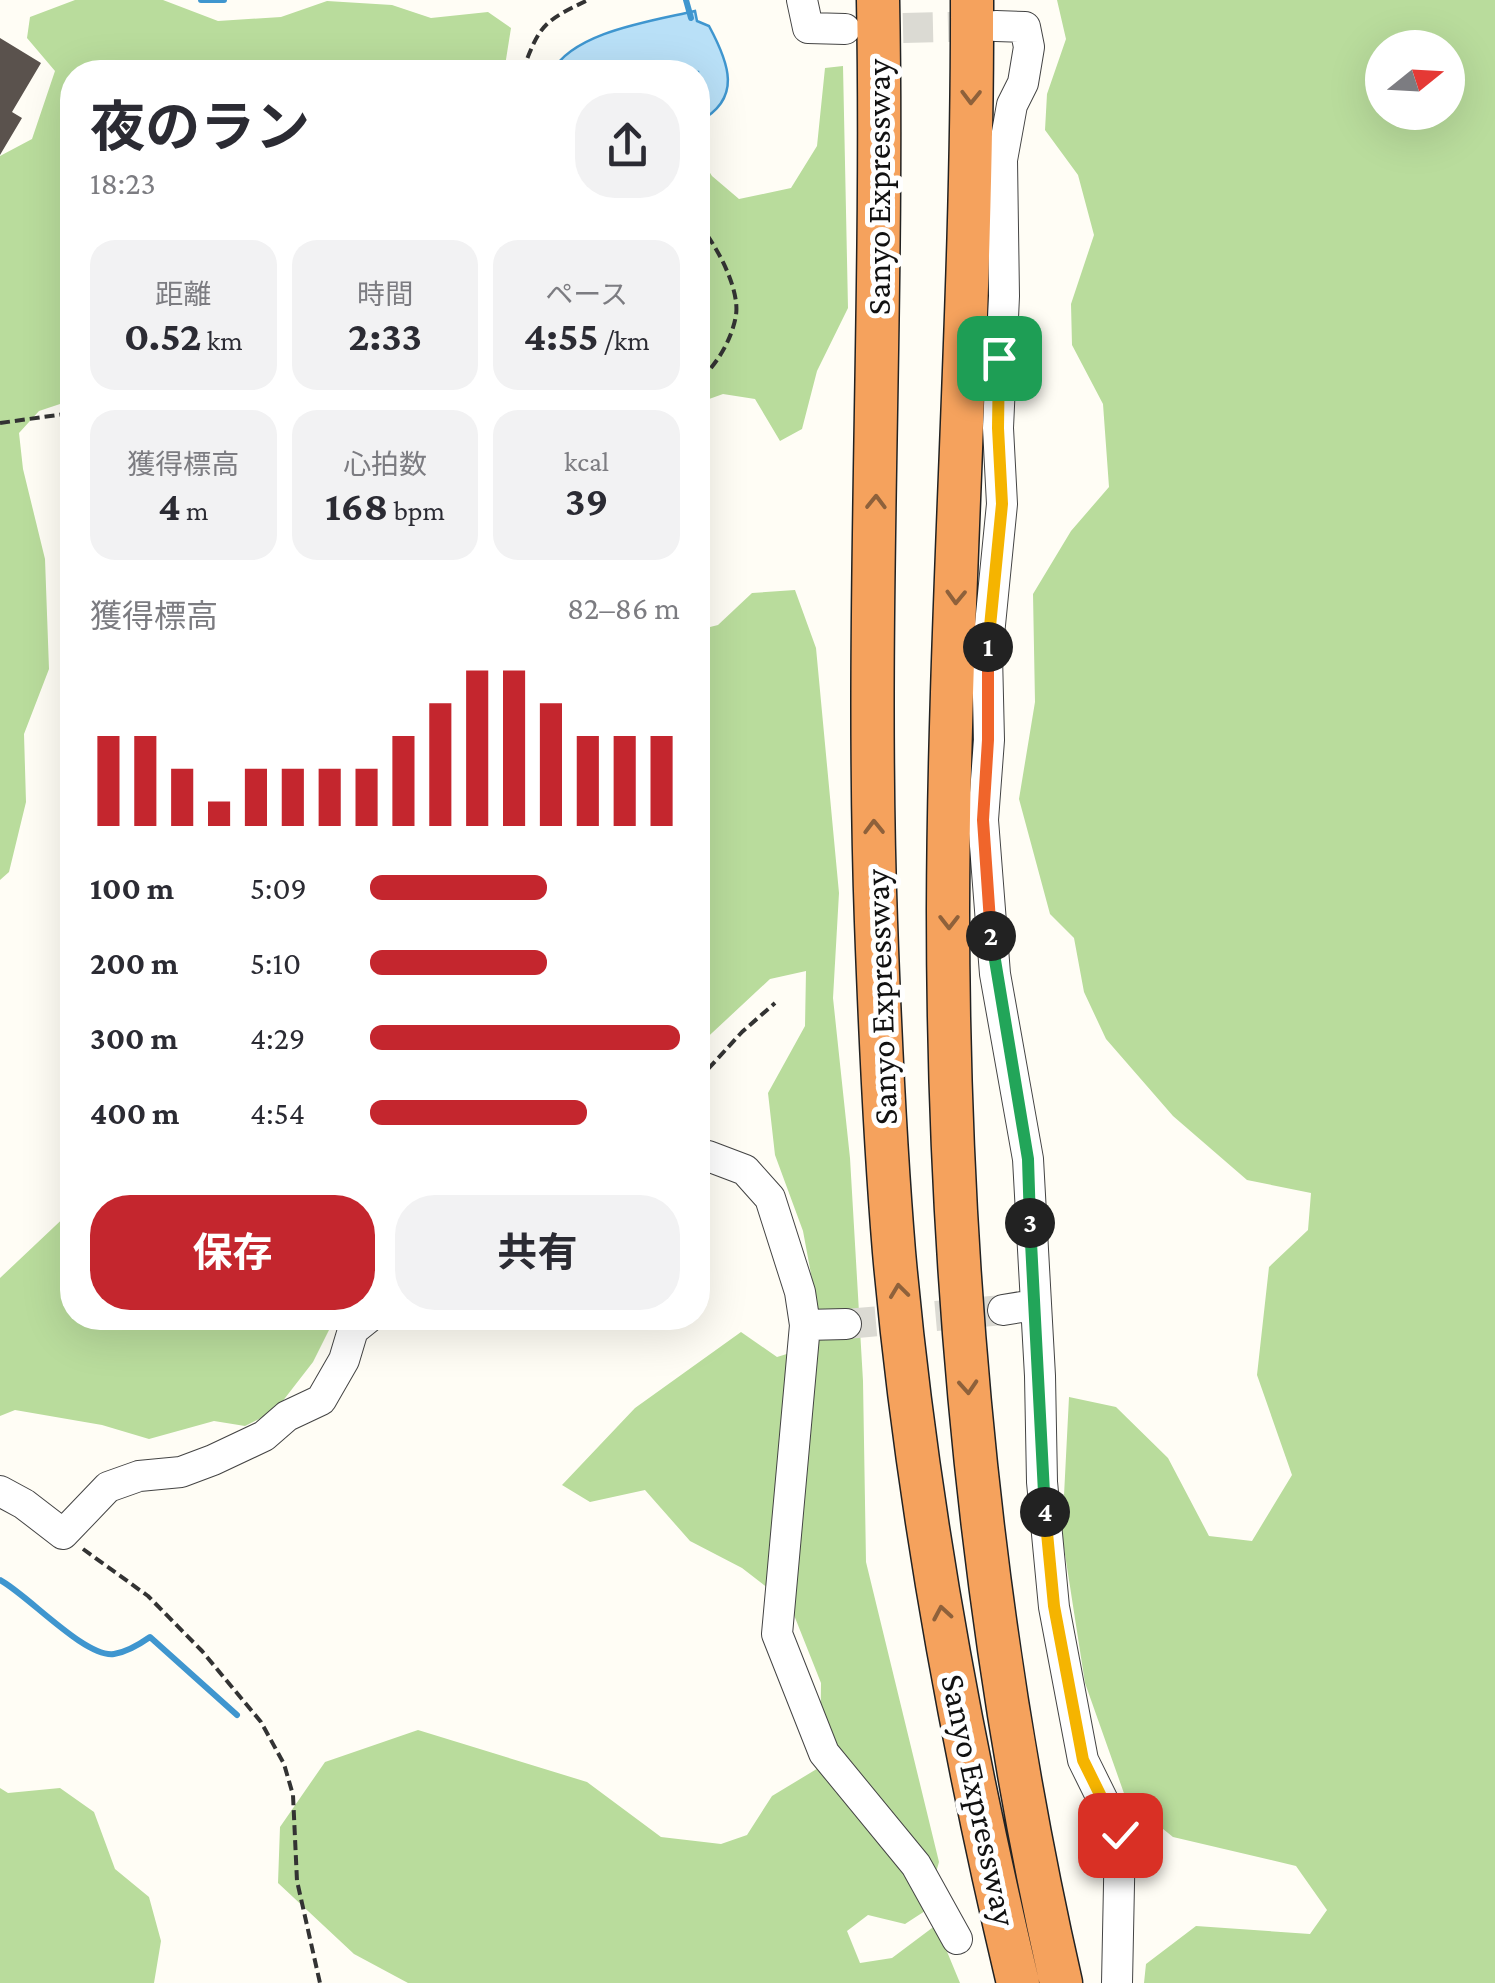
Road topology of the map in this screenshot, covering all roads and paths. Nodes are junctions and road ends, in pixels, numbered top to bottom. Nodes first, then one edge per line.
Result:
1 (588, 0) edge
2 (802, 0) edge
3 (878, 0) edge
4 (984, 13) edge
5 (845, 29) tunnel mouth
6 (527, 60) edge
7 (710, 237) edge
8 (710, 370) edge
9 (60, 414) edge
10 (0, 423) edge
11 (776, 1003) dead end
12 (710, 1067) edge
13 (710, 1157) edge
14 (1034, 1306) junction
15 (1003, 1310) tunnel mouth
16 (846, 1324) tunnel mouth
17 (806, 1325) junction
18 (354, 1330) edge
19 (0, 1491) edge
20 (63, 1534) junction
21 (958, 1938) dead end
22 (320, 1983) edge
23 (1018, 1983) edge
24 (1061, 1983) edge
25 (1117, 1983) edge

1 - 6 path
2 - 5 street
23 -> 3 highway, Sanyo Expressway
4 - 14 street
4 -> 24 highway, Sanyo Expressway
7 - 8 path
9 - 10 path
11 - 12 path
13 - 17 street
14 - 15 street
14 - 25 street
16 - 17 street
17 - 21 street
18 - 20 street
19 - 20 street
20 - 22 path

